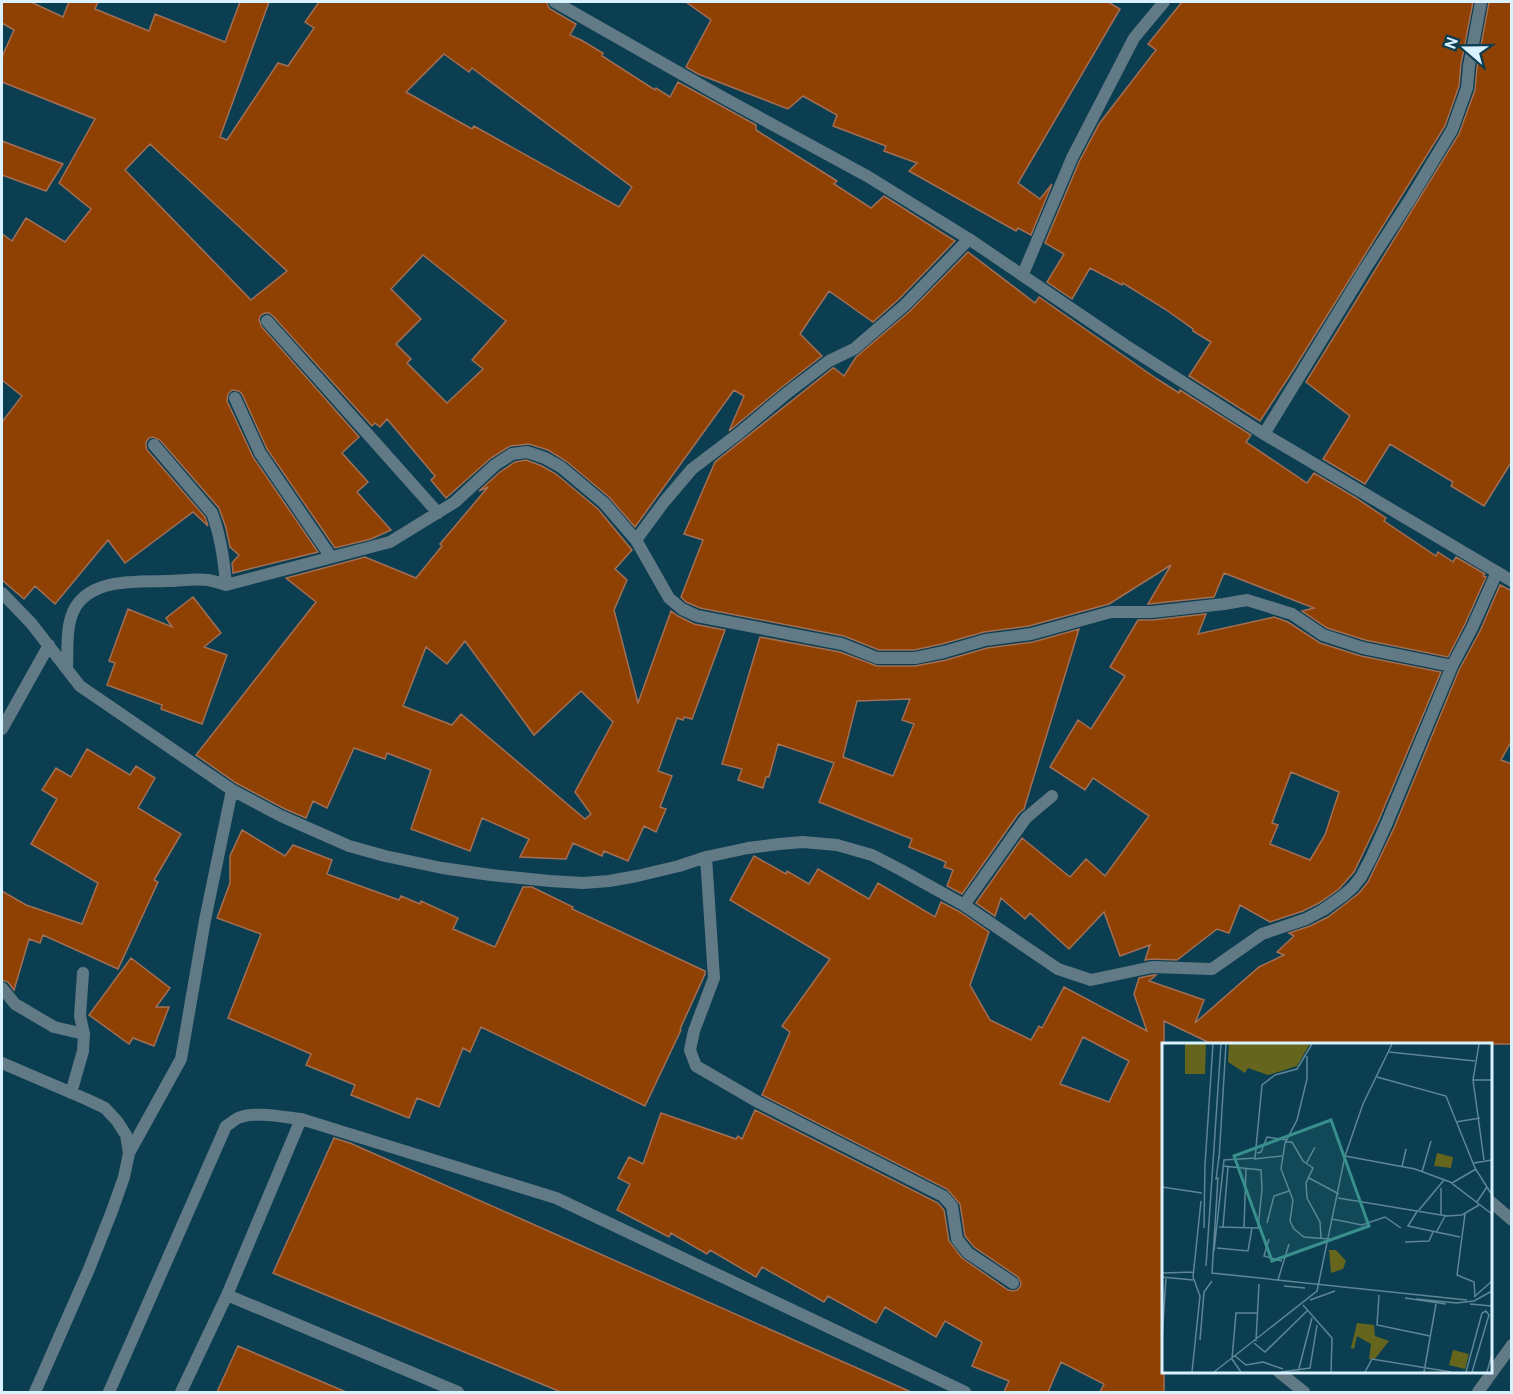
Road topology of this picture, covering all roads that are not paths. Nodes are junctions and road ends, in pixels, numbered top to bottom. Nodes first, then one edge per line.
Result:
1 (555, 2) edge
2 (1164, 2) edge
3 (1481, 2) edge
4 (969, 238) junction
5 (1023, 274) junction
6 (267, 321) dead end
7 (235, 398) dead end
8 (1264, 434) junction
9 (154, 445) dead end
10 (438, 513) junction
11 (636, 540) junction
12 (331, 557) junction
13 (1497, 572) junction
14 (1512, 581) edge
15 (226, 585) junction
16 (2, 593) edge
17 (49, 645) junction
18 (1452, 666) junction
19 (67, 669) junction
20 (2, 729) edge
21 (232, 790) junction
22 (1052, 796) dead end
23 (706, 857) junction
24 (964, 905) junction
25 (83, 973) dead end
26 (2, 988) edge
27 (84, 1034) junction
28 (2, 1063) edge
29 (71, 1093) junction
30 (300, 1119) junction
31 (129, 1153) junction
32 (1492, 1202) edge
33 (1512, 1220) edge
34 (1013, 1283) dead end
35 (227, 1295) junction
36 (1512, 1345) edge
37 (1281, 1373) edge
38 (1492, 1373) edge
39 (1492, 1373) edge
40 (35, 1392) edge
41 (109, 1392) edge
42 (181, 1392) edge
43 (458, 1392) edge
44 (965, 1392) edge
45 (1304, 1392) edge
46 (1478, 1392) edge

1 - 4 street
2 - 5 street
3 - 8 street
4 - 5 street
4 - 11 street
5 - 8 street
6 - 10 street
7 - 12 street
8 - 13 street
9 - 15 street
10 - 11 street
10 - 12 street
11 - 18 street
12 - 15 street
13 - 14 street
13 - 18 street
15 - 19 street
16 - 17 street
17 - 19 street
17 - 20 street
18 - 24 street
19 - 21 street
21 - 23 street
21 - 31 street
22 - 24 street
23 - 24 street
23 - 34 street
25 - 27 street
26 - 27 street
27 - 29 street
28 - 29 street
29 - 31 street
30 - 35 street
30 - 41 street
30 - 44 street
31 - 40 street
32 - 33 street
35 - 42 street
35 - 43 street
36 - 39 street
37 - 45 street
38 - 46 street

